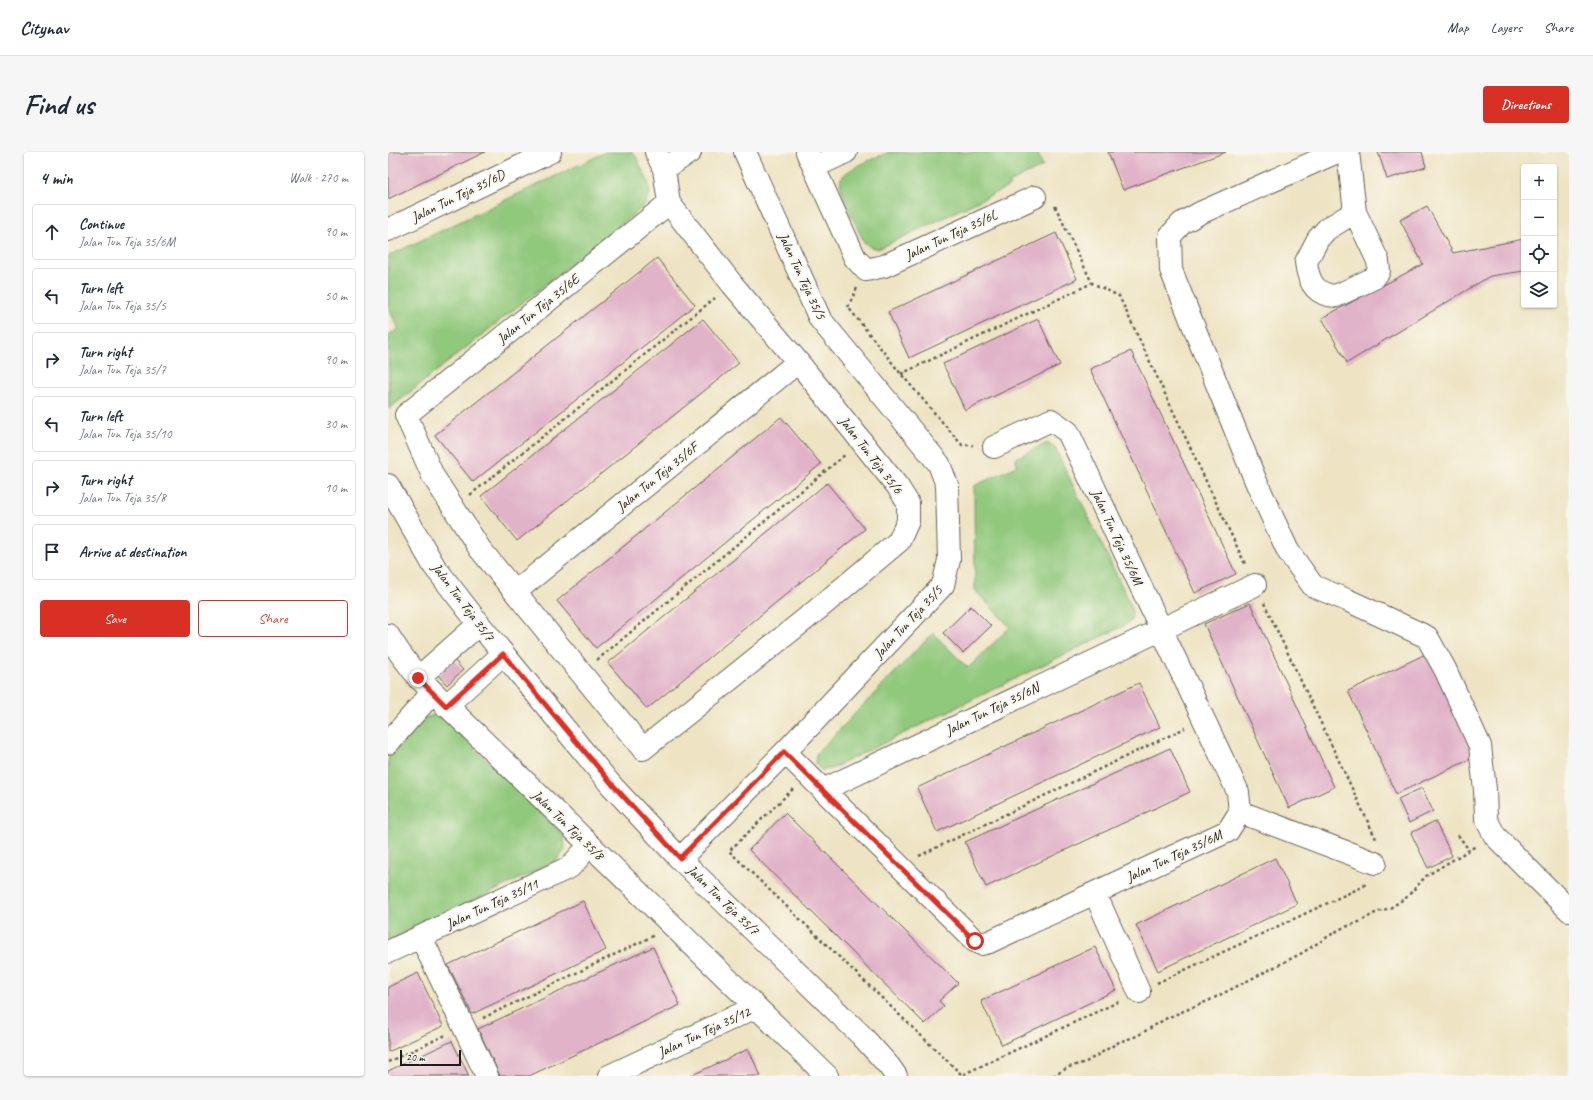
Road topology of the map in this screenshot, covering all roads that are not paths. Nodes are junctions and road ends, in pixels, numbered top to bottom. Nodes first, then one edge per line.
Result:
1 (550, 152) edge
2 (690, 152) edge
3 (745, 152) edge
4 (846, 152) edge
5 (1336, 152) edge
6 (1348, 152) edge
7 (660, 160) edge
8 (810, 160) edge
9 (1035, 197) road end
10 (669, 203) junction
11 (1355, 212) dead end
12 (388, 230) edge
13 (798, 362) junction
14 (994, 446) road end
15 (388, 485) edge
16 (1256, 585) road end
17 (515, 592) junction
18 (479, 624) junction
19 (1161, 630) junction
20 (388, 635) edge
21 (503, 654) junction
22 (432, 692) junction
23 (388, 743) edge
24 (784, 752) junction
25 (823, 790) junction
26 (1240, 812) junction
27 (590, 846) junction
28 (680, 858) junction
29 (1374, 863) road end
30 (1095, 893) junction
31 (1569, 910) edge
32 (421, 937) junction
33 (388, 952) edge
34 (1139, 992) road end
35 (756, 1008) junction
36 (487, 1076) edge
37 (609, 1076) edge
38 (827, 1076) edge
39 (896, 1076) edge

1 - 12 street, Jalan Tun Teja 35/6D
2 - 7 street, Jalan Tun Teja 35/6
3 - 24 street, Jalan Tun Teja 35/5
4 - 8 street
5 - 31 street
6 - 11 street
7 - 10 street, Jalan Tun Teja 35/6
8 - 9 street, Jalan Tun Teja 35/6L
10 - 13 street, Jalan Tun Teja 35/6
10 - 17 street, Jalan Tun Teja 35/6E
13 - 17 street, Jalan Tun Teja 35/6F
13 - 17 street, Jalan Tun Teja 35/6
14 - 19 street, Jalan Tun Teja 35/6M
15 - 18 street, Jalan Tun Teja 35/7
16 - 19 street, Jalan Tun Teja 35/6N
18 - 21 street, Jalan Tun Teja 35/7
18 - 22 street
19 - 25 street, Jalan Tun Teja 35/6N
19 - 26 street, Jalan Tun Teja 35/6M
20 - 22 street, Jalan Tun Teja 35/8
21 - 22 street
21 - 28 street, Jalan Tun Teja 35/7
22 - 23 street
22 - 27 street, Jalan Tun Teja 35/8
24 - 25 street, Jalan Tun Teja 35/6M
24 - 28 street, Jalan Tun Teja 35/5
25 - 30 street, Jalan Tun Teja 35/6M
26 - 29 street
26 - 30 street, Jalan Tun Teja 35/6M
27 - 32 street, Jalan Tun Teja 35/11
27 - 35 street, Jalan Tun Teja 35/8
28 - 39 street, Jalan Tun Teja 35/7
30 - 34 street
32 - 33 street, Jalan Tun Teja 35/11
32 - 36 street
35 - 37 street, Jalan Tun Teja 35/12
35 - 38 street, Jalan Tun Teja 35/8

